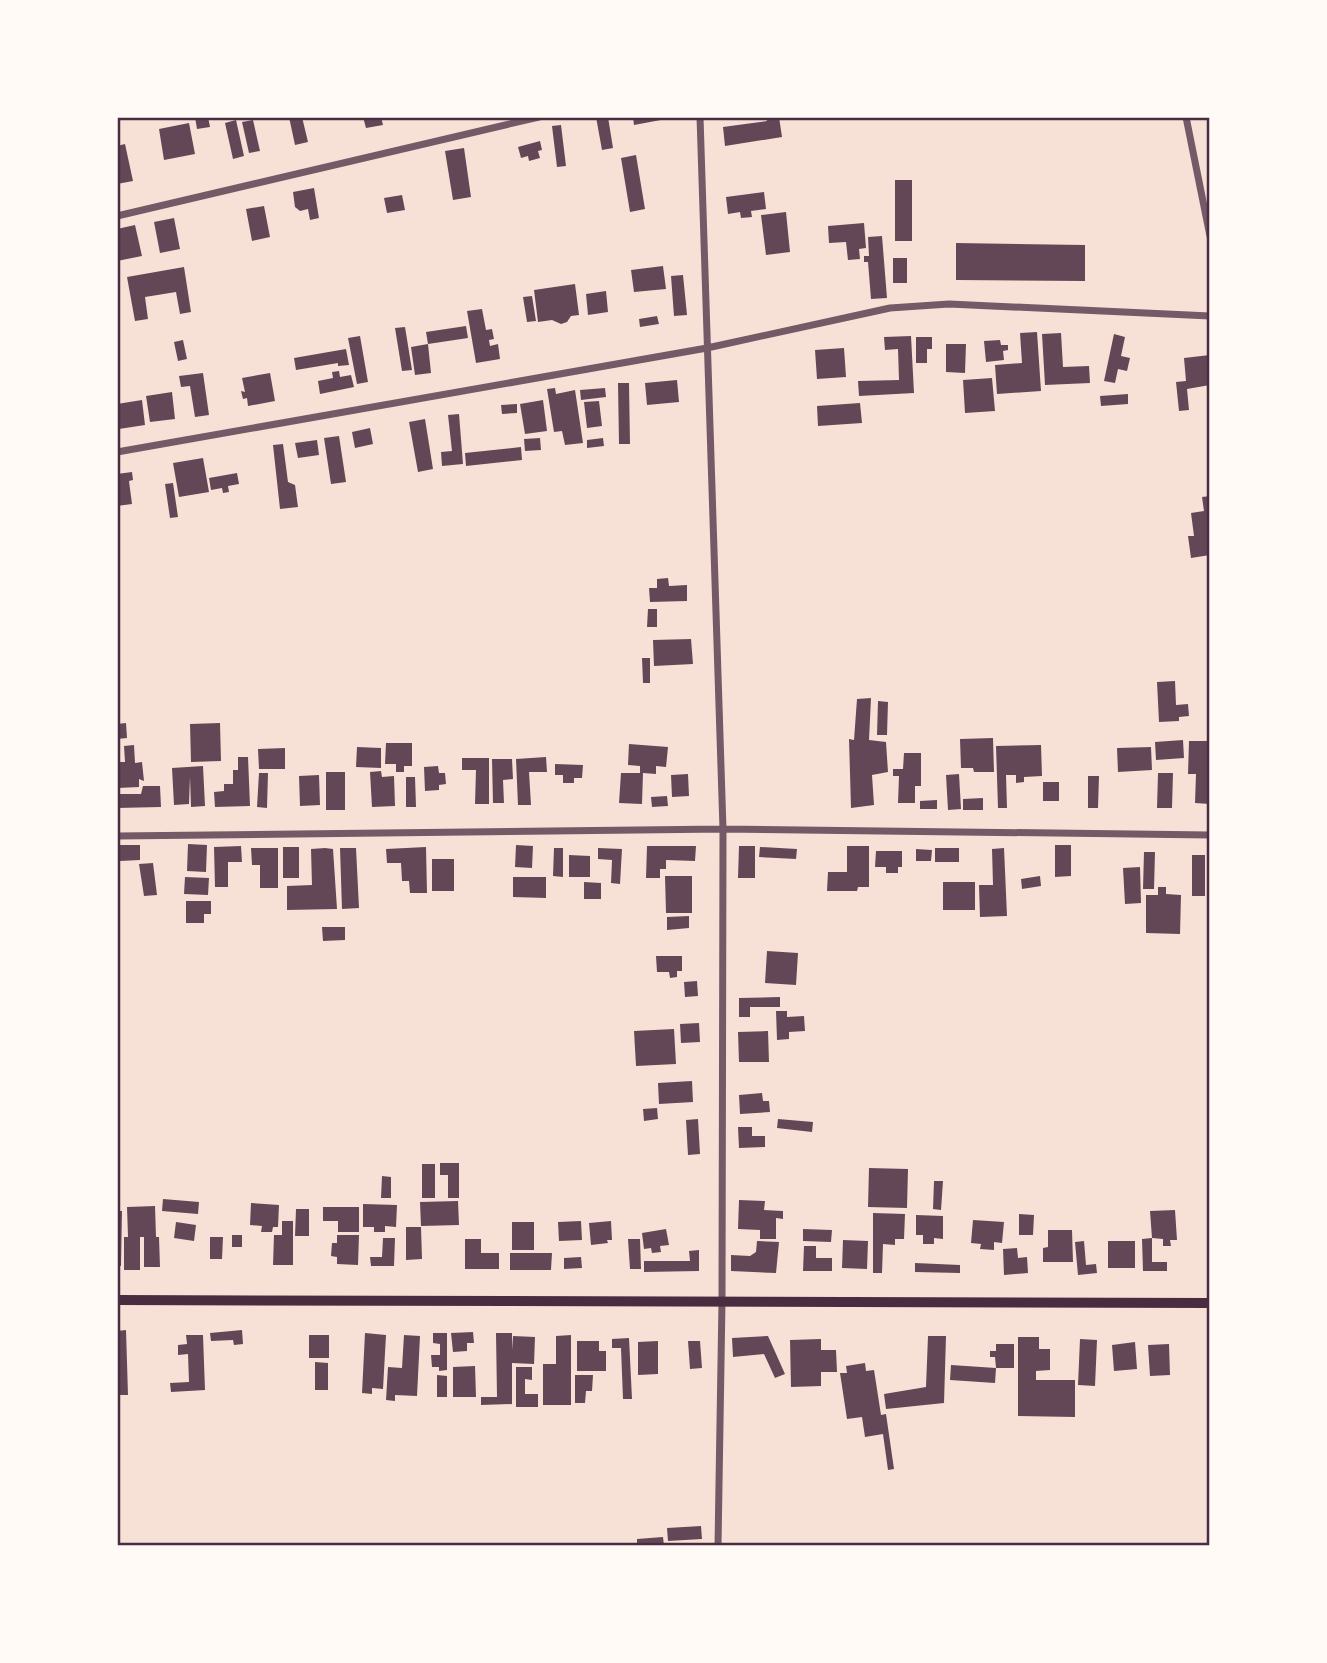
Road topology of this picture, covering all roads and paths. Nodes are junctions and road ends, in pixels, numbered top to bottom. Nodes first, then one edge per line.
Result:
1 (539, 117) edge
2 (700, 117) edge
3 (1186, 117) edge
4 (117, 216) edge
5 (1210, 236) edge
6 (1210, 316) edge
7 (707, 348) junction
8 (117, 452) edge
9 (723, 829) junction
10 (1210, 835) edge
11 (117, 836) edge
12 (117, 1300) edge
13 (722, 1301) junction
14 (1210, 1303) edge
15 (718, 1546) edge

1 - 4 street
2 - 7 street
3 - 5 street
6 - 7 street
7 - 8 street
7 - 9 street
9 - 10 street
9 - 11 street
9 - 13 street
12 - 13 main road
13 - 14 main road
13 - 15 street

